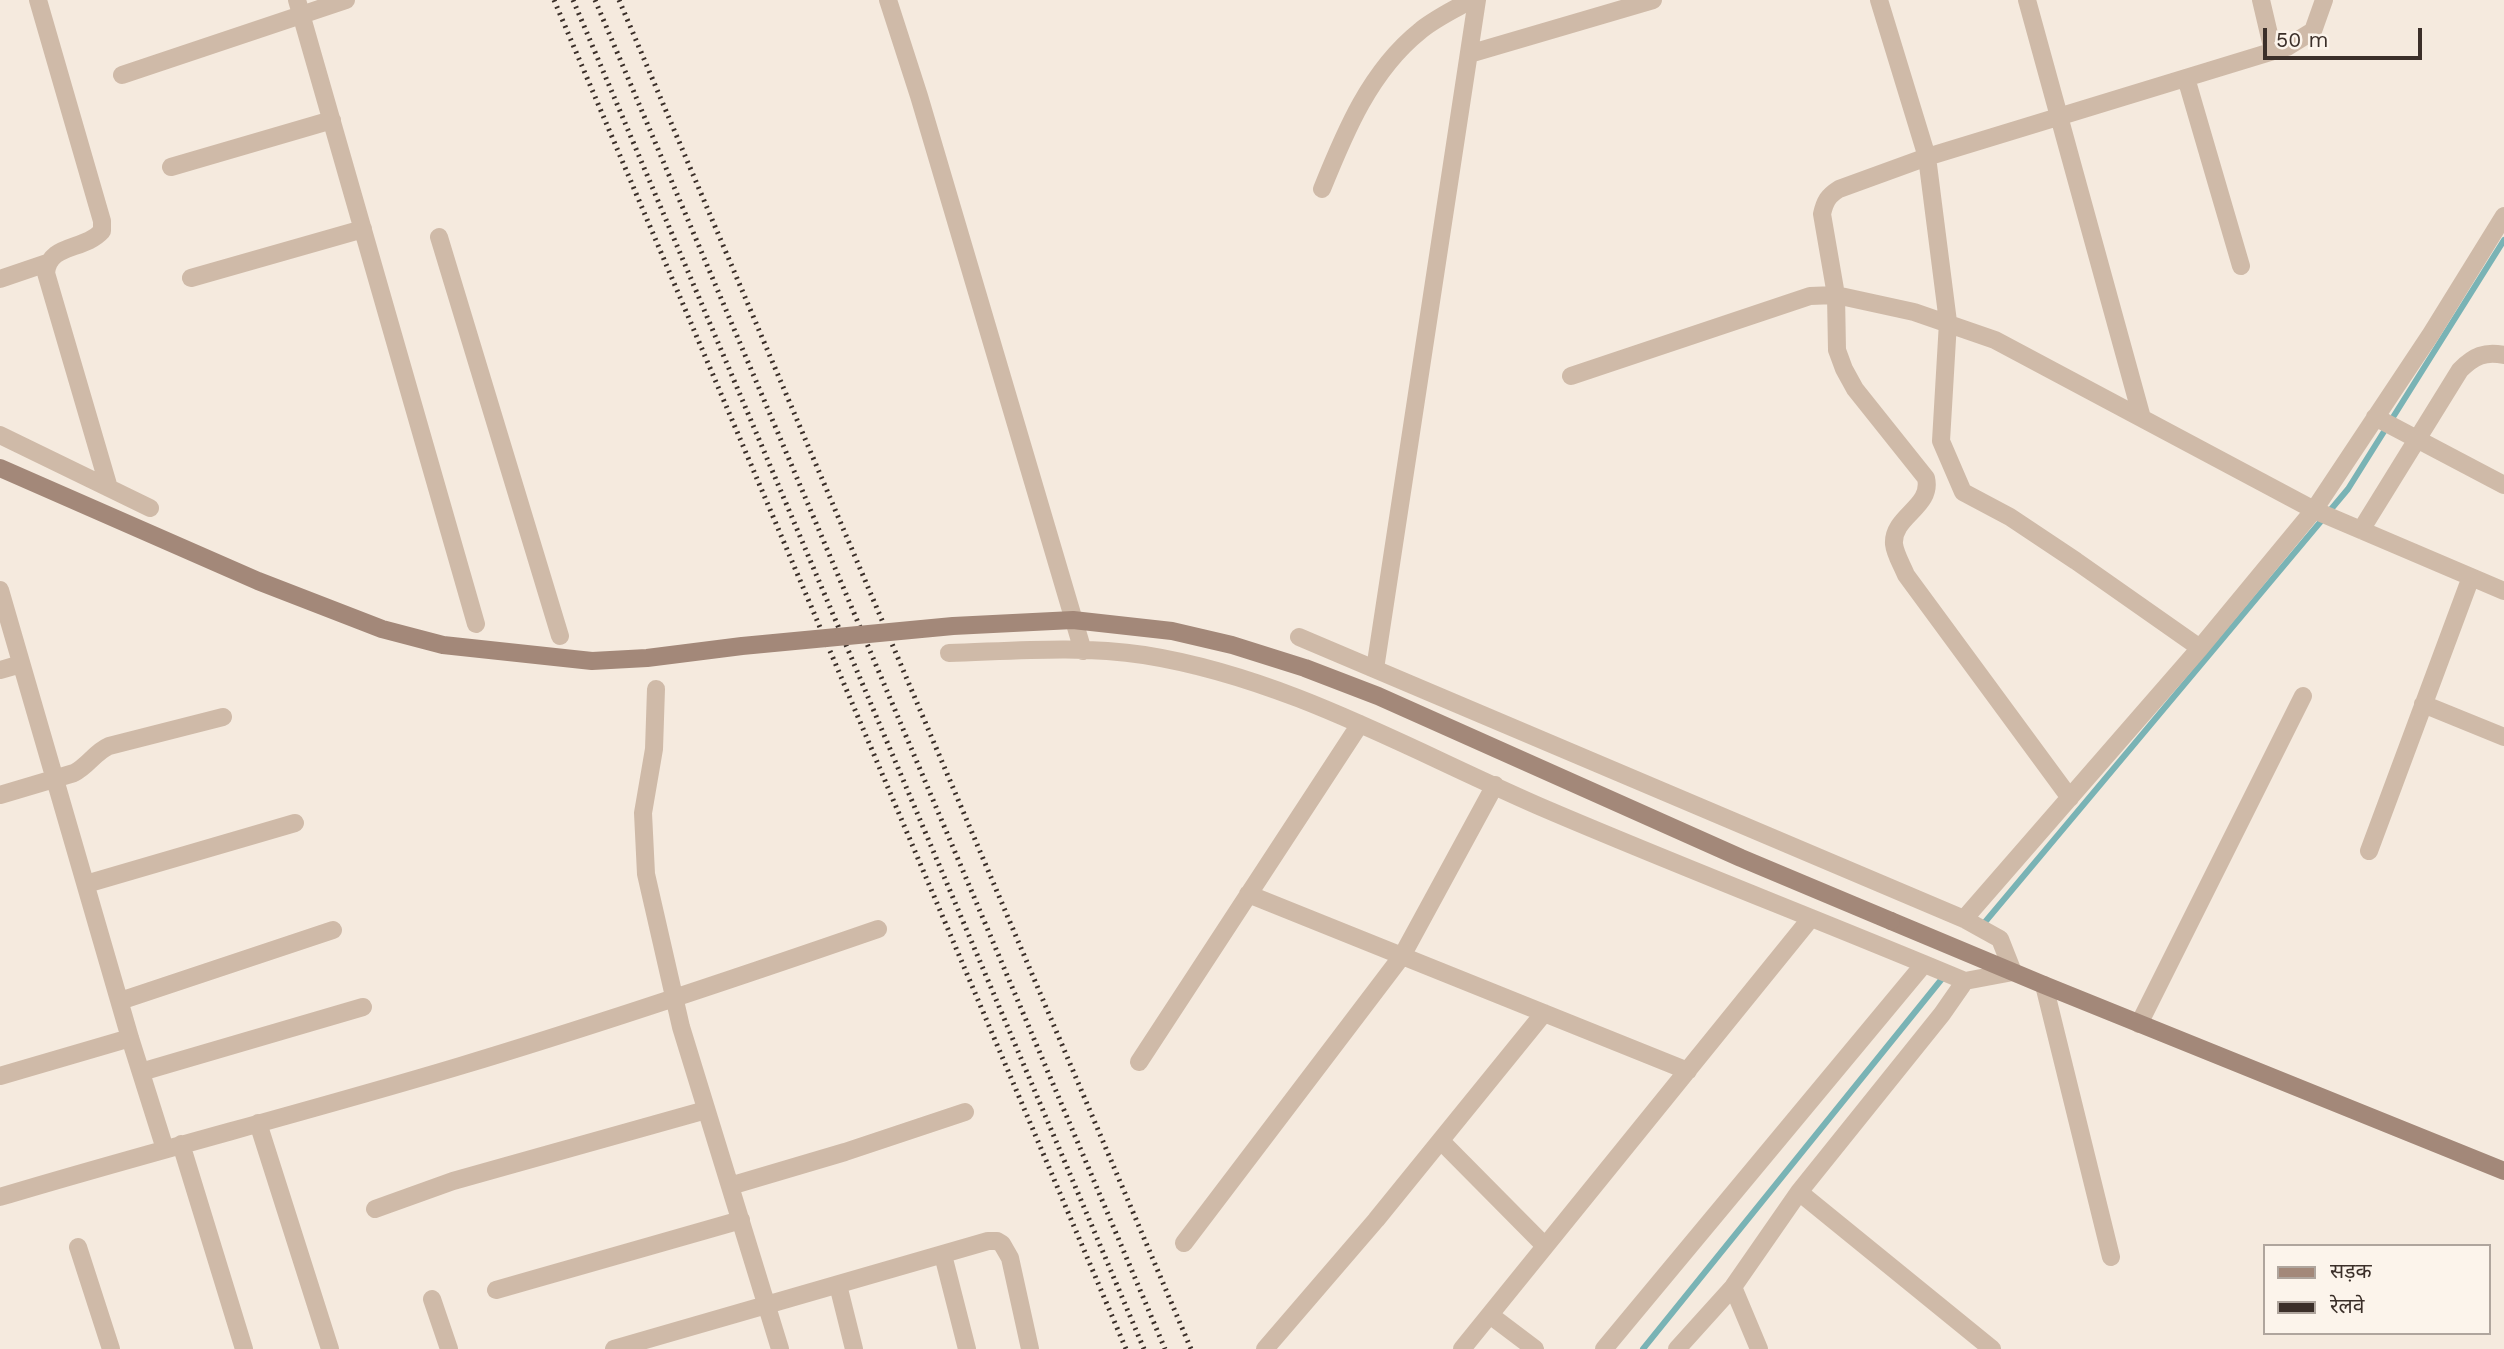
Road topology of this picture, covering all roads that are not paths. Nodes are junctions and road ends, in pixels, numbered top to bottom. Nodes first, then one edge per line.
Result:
1 (38, 0) edge
2 (346, 0) edge
3 (888, 0) edge
4 (1470, 0) edge
5 (1477, 0) edge
6 (1653, 0) edge
7 (1879, 0) edge
8 (2026, 0) edge
9 (2261, 0) edge
10 (2324, 0) edge
11 (299, 7) edge
12 (2273, 51) junction
13 (1469, 54) junction
14 (122, 75) dead end
15 (2186, 78) junction
16 (2057, 118) junction
17 (332, 120) junction
18 (1927, 157) junction
19 (171, 167) dead end
20 (1322, 189) dead end
21 (2504, 216) edge
22 (363, 229) junction
23 (439, 237) dead end
24 (47, 263) junction
25 (2241, 266) dead end
26 (191, 278) dead end
27 (0, 279) edge
28 (1836, 295) junction
29 (1948, 323) junction
30 (2504, 355) edge
31 (1571, 376) dead end
32 (2142, 418) junction
33 (2378, 418) junction
34 (0, 435) edge
35 (2417, 439) junction
36 (0, 468) edge
37 (2504, 485) edge
38 (108, 488) junction
39 (150, 508) dead end
40 (2317, 511) junction
41 (2361, 530) junction
42 (2471, 577) junction
43 (0, 590) edge
44 (2504, 591) edge
45 (476, 624) dead end
46 (560, 636) dead end
47 (1299, 637) dead end
48 (2200, 648) junction
49 (1083, 651) junction
50 (949, 653) dead end
51 (21, 664) junction
52 (1375, 669) junction
53 (0, 670) edge
54 (656, 688) dead end
55 (2303, 696) dead end
56 (2423, 704) junction
57 (223, 717) dead end
58 (1360, 724) junction
59 (2504, 737) edge
60 (55, 779) junction
61 (1495, 785) junction
62 (0, 795) edge
63 (2070, 798) junction
64 (295, 823) dead end
65 (2369, 851) dead end
66 (86, 884) junction
67 (1248, 894) junction
68 (1811, 918) junction
69 (1968, 921) junction
70 (878, 929) dead end
71 (333, 930) dead end
72 (1402, 956) junction
73 (1931, 967) junction
74 (2013, 972) junction
75 (1961, 979) junction
76 (2044, 985) junction
77 (675, 999) junction
78 (120, 1001) junction
79 (363, 1007) dead end
80 (1544, 1013) junction
81 (2139, 1024) junction
82 (130, 1038) junction
83 (1139, 1062) dead end
84 (1688, 1071) junction
85 (141, 1072) junction
86 (0, 1076) edge
87 (706, 1110) junction
88 (965, 1112) dead end
89 (258, 1123) junction
90 (1441, 1141) junction
91 (173, 1146) junction
92 (2504, 1171) edge
93 (730, 1186) junction
94 (1800, 1192) junction
95 (0, 1198) edge
96 (375, 1209) dead end
97 (741, 1220) junction
98 (1184, 1243) dead end
99 (78, 1247) dead end
100 (1545, 1247) junction
101 (943, 1255) junction
102 (2112, 1257) dead end
103 (838, 1285) junction
104 (1733, 1287) junction
105 (496, 1290) dead end
106 (432, 1299) dead end
107 (767, 1305) junction
108 (1490, 1315) junction
109 (637, 1346) edge
110 (111, 1349) edge
111 (244, 1349) edge
112 (330, 1349) edge
113 (449, 1349) edge
114 (614, 1349) edge
115 (780, 1349) edge
116 (854, 1349) edge
117 (967, 1349) edge
118 (1030, 1349) edge
119 (1265, 1349) edge
120 (1462, 1349) edge
121 (1535, 1349) edge
122 (1604, 1349) edge
123 (1677, 1349) edge
124 (1759, 1349) edge
125 (1992, 1349) edge

1 - 24 street
2 - 11 street
3 - 49 street
4 - 20 street
5 - 13 street
6 - 13 street
7 - 18 street
8 - 16 street
9 - 12 street
10 - 12 street
11 - 14 street
11 - 17 street
12 - 15 street
13 - 52 street
15 - 16 street
15 - 25 street
16 - 18 street
16 - 32 street
17 - 19 street
17 - 22 street
18 - 28 street
18 - 29 street
21 - 33 street
22 - 26 street
22 - 45 street
23 - 46 street
24 - 27 street
24 - 38 street
28 - 29 street
28 - 31 street
28 - 63 street
29 - 32 street
29 - 48 street
30 - 35 street
32 - 40 street
33 - 35 street
33 - 40 street
34 - 38 street
35 - 37 street
35 - 41 street
36 - 74 street, bridge
38 - 39 street
40 - 41 street
40 - 48 street
41 - 42 street
42 - 44 street
42 - 56 street
43 - 51 street
47 - 52 street
48 - 63 street
49 - 50 street
49 - 58 street
51 - 53 street
51 - 60 street
52 - 69 street
54 - 77 street
55 - 81 street
56 - 59 street
56 - 65 street
57 - 60 street
58 - 61 street
58 - 67 street
60 - 62 street
60 - 66 street
61 - 68 street
61 - 72 street
63 - 69 street
64 - 66 street
66 - 78 street
67 - 72 street
67 - 83 street
68 - 73 street
68 - 84 street
69 - 74 street
70 - 77 street
71 - 78 street
72 - 80 street
72 - 98 street
73 - 75 street
73 - 122 street
74 - 75 street
74 - 76 street
75 - 94 street
76 - 81 street
76 - 102 street
77 - 87 street
77 - 89 street
78 - 82 street
79 - 85 street
80 - 84 street
80 - 90 street
81 - 92 street
82 - 85 street
82 - 86 street
84 - 100 street
85 - 91 street
87 - 93 street
87 - 96 street
88 - 93 street
89 - 91 street
89 - 112 street
90 - 100 street
90 - 119 street
91 - 95 street
91 - 111 street
93 - 97 street
94 - 104 street
94 - 125 street
97 - 105 street
97 - 107 street
99 - 110 street
100 - 108 street
101 - 103 street
101 - 117 street
101 - 118 street
103 - 107 street
103 - 116 street
104 - 123 street
104 - 124 street
106 - 113 street
107 - 109 street
107 - 115 street
108 - 120 street
108 - 121 street
109 - 114 street

